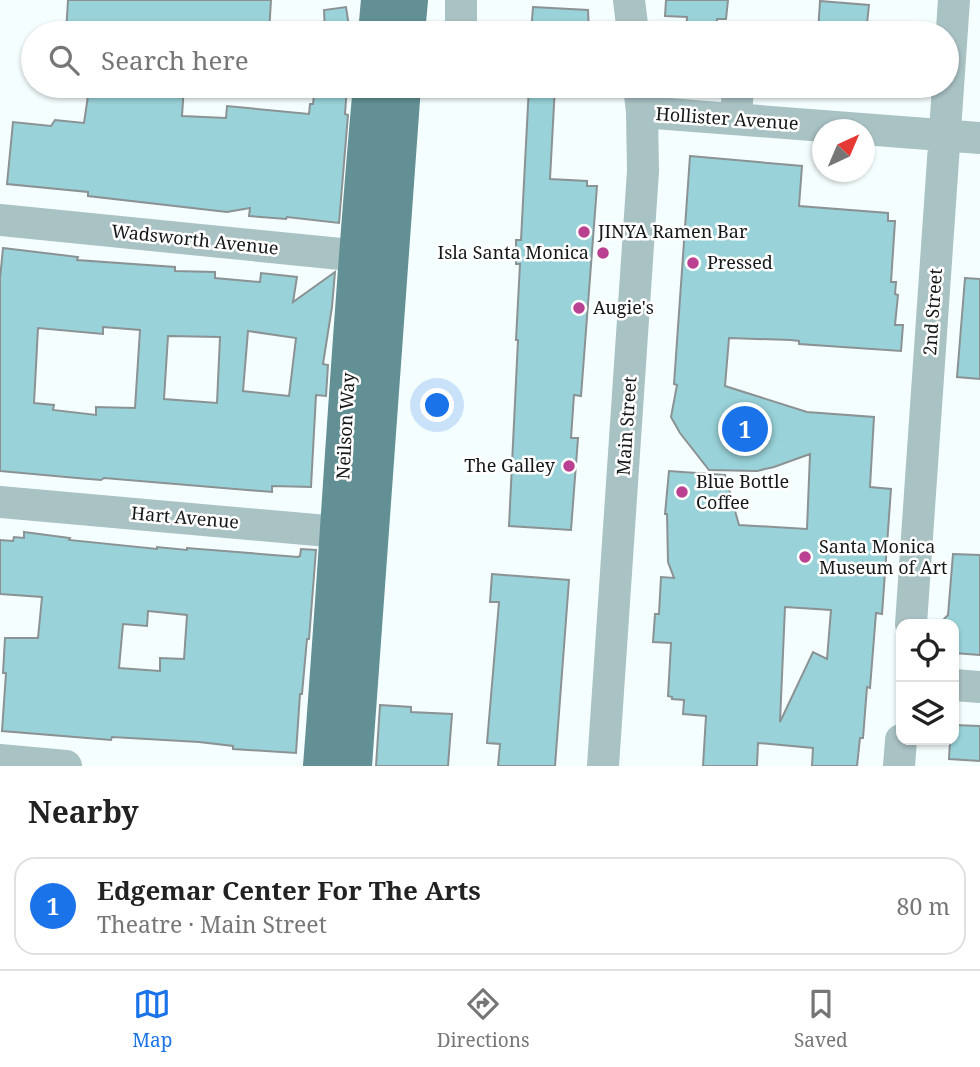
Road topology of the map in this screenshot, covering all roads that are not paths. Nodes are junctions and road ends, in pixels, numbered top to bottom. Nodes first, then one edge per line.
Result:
1 (380, 0) edge
2 (408, 0) edge
3 (461, 0) edge
4 (629, 0) edge
5 (954, 0) edge
6 (378, 21) edge
7 (407, 21) edge
8 (461, 21) edge
9 (632, 21) edge
10 (953, 21) edge
11 (372, 98) edge
12 (400, 98) edge
13 (737, 98) edge
14 (948, 98) edge
15 (641, 99) edge
16 (736, 118) junction
17 (946, 136) junction
18 (980, 138) edge
19 (0, 220) edge
20 (373, 258) junction
21 (0, 502) edge
22 (355, 534) junction
23 (911, 619) edge
24 (959, 685) edge
25 (980, 687) edge
26 (901, 745) edge
27 (0, 760) edge
28 (66, 766) edge
29 (322, 766) edge
30 (353, 766) edge
31 (603, 766) edge
32 (899, 766) edge

1 - 6 main road
2 - 7 main road
3 - 8 street
4 - 9 street
5 - 10 street, 2nd Street
11 - 20 main road, Neilson Way
12 - 20 main road, Neilson Way
13 - 16 street
14 - 17 street, 2nd Street
15 - 16 street, Hollister Avenue
15 - 31 street, Main Street
16 - 17 street, Hollister Avenue
17 - 18 street, Hollister Avenue
17 - 23 street, 2nd Street
19 - 20 street, Wadsworth Avenue
20 - 22 main road, Neilson Way
21 - 22 street, Hart Avenue
22 - 29 main road, Neilson Way
22 - 30 main road, Neilson Way
24 - 25 street
26 - 32 street
27 - 28 street

